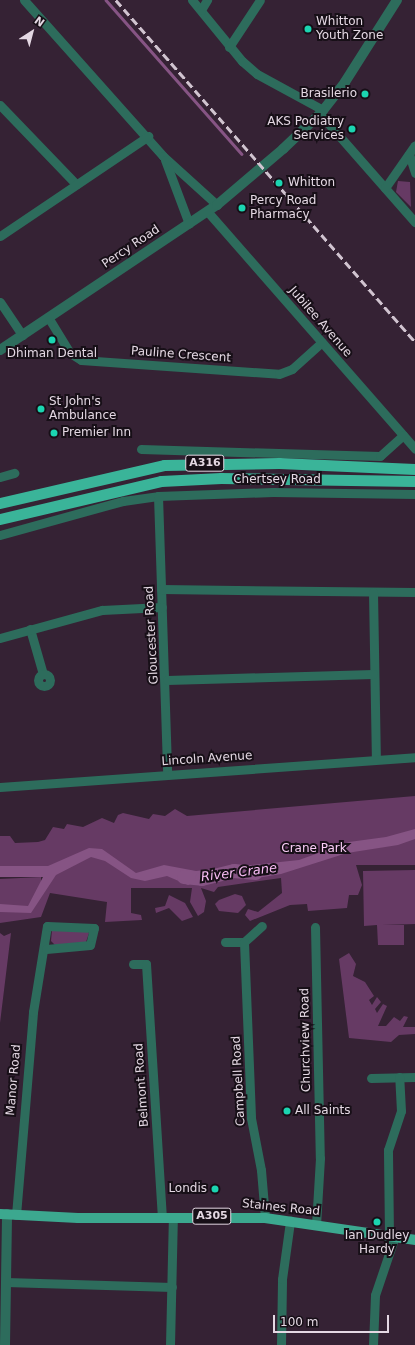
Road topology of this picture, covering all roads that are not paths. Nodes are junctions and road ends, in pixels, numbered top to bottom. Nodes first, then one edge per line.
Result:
1 (24, 0) edge
2 (192, 0) edge
3 (207, 0) edge
4 (260, 0) edge
5 (398, 0) edge
6 (201, 10) junction
7 (229, 46) junction
8 (0, 104) edge
9 (322, 112) junction
10 (148, 136) junction
11 (415, 145) edge
12 (409, 154) junction
13 (163, 156) junction
14 (415, 173) edge
15 (76, 184) junction
16 (386, 188) junction
17 (217, 205) junction
18 (208, 210) junction
19 (415, 221) edge
20 (189, 224) junction
21 (2, 232) edge
22 (0, 302) edge
23 (48, 317) junction
24 (22, 335) junction
25 (322, 342) junction
26 (0, 350) edge
27 (403, 435) junction
28 (141, 449) dead end
29 (415, 449) edge
30 (415, 469) edge
31 (14, 473) dead end
32 (0, 477) edge
33 (274, 480) junction
34 (415, 481) edge
35 (274, 492) junction
36 (415, 494) edge
37 (158, 496) junction
38 (0, 503) edge
39 (0, 519) edge
40 (0, 535) edge
41 (161, 589) junction
42 (373, 592) junction
43 (415, 592) edge
44 (162, 607) junction
45 (30, 629) junction
46 (0, 638) edge
47 (43, 674) dead end
48 (373, 674) junction
49 (166, 680) junction
50 (415, 757) edge
51 (376, 759) junction
52 (167, 774) junction
53 (0, 787) edge
54 (262, 926) dead end
55 (315, 927) dead end
56 (225, 942) dead end
57 (244, 942) junction
58 (46, 949) junction
59 (133, 964) dead end
60 (399, 1077) junction
61 (415, 1077) edge
62 (371, 1078) dead end
63 (8, 1215) edge
64 (162, 1217) junction
65 (173, 1217) junction
66 (265, 1218) junction
67 (290, 1221) junction
68 (316, 1225) junction
69 (392, 1236) junction
70 (415, 1240) edge
71 (6, 1282) junction
72 (172, 1287) junction
73 (5, 1345) edge
74 (170, 1345) edge
75 (280, 1345) edge
76 (373, 1345) edge

1 - 10 street
2 - 6 street
3 - 6 street
4 - 7 street
5 - 9 street, Percy Road
6 - 7 street
7 - 9 street
8 - 15 street
9 - 16 street
9 - 17 street, Percy Road
10 - 13 street
10 - 15 street
11 - 12 street
12 - 14 street
12 - 16 street
13 - 17 street
13 - 20 street
15 - 21 street
16 - 19 street
17 - 18 street, Percy Road
18 - 20 street, Percy Road
18 - 25 street, Jubilee Avenue
20 - 23 street, Percy Road
22 - 24 street
23 - 24 street, Percy Road
23 - 25 street, Pauline Crescent
24 - 26 street, Percy Road
25 - 27 street, Jubilee Avenue
27 - 28 street
27 - 29 street, Jubilee Avenue
30 - 38 highway, Chertsey Road / A316
31 - 32 street
33 - 34 highway, Chertsey Road / A316
33 - 35 street
33 - 39 highway, Chertsey Road / A316
35 - 36 street, Chertsey Road
35 - 37 street, Chertsey Road
37 - 40 street, Chertsey Road
37 - 41 street, Gloucester Road
41 - 42 street
41 - 44 street, Gloucester Road
42 - 43 street
42 - 48 street
44 - 45 street
44 - 49 street, Gloucester Road
45 - 46 street
45 - 47 street
48 - 49 street
48 - 51 street
49 - 52 street, Gloucester Road
50 - 51 street, Lincoln Avenue
51 - 52 street, Lincoln Avenue
52 - 53 street, Lincoln Avenue
54 - 57 street
55 - 68 street, Churchview Road
56 - 57 street
57 - 66 street, Campbell Road
58 - 58 street, Manor Road
58 - 63 street, Manor Road
59 - 64 street, Belmont Road
60 - 61 street
60 - 62 street
60 - 69 street
63 - 64 main road, Staines Road / A305
63 - 71 street
64 - 65 main road, Staines Road / A305
65 - 66 main road, Staines Road / A305
65 - 72 street
66 - 67 main road, Staines Road / A305
67 - 68 main road, Staines Road / A305
67 - 75 street
68 - 69 main road, Staines Road / A305
69 - 70 main road, Staines Road / A305
69 - 76 street
71 - 72 street
71 - 73 street
72 - 74 street

